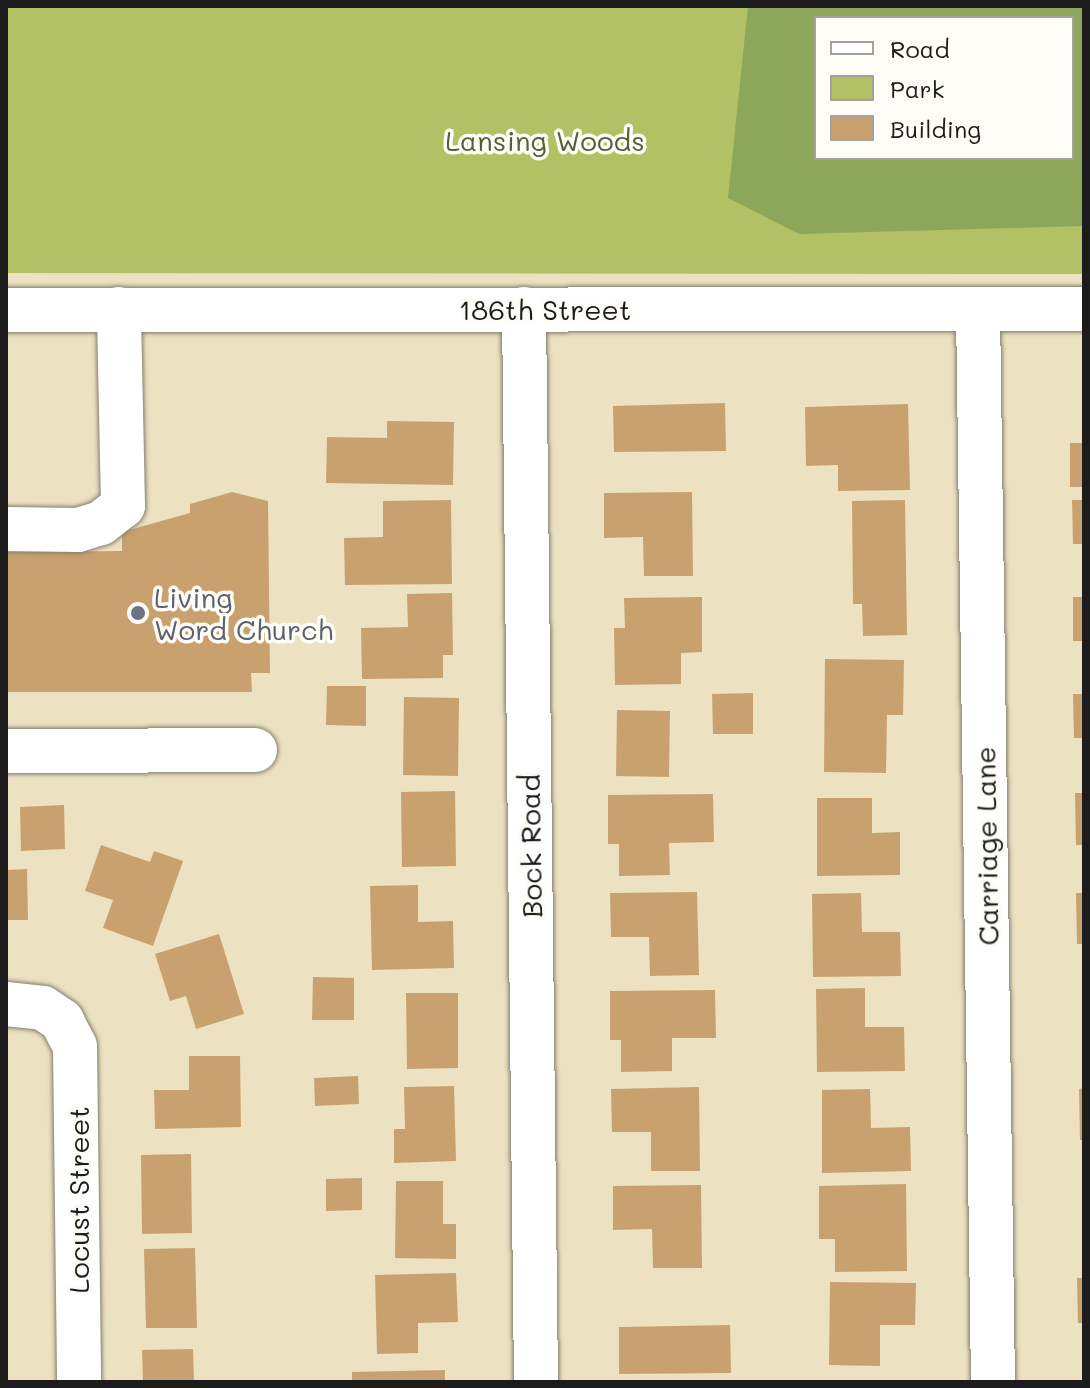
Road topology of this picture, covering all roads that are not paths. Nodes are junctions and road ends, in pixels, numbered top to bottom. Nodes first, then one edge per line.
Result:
1 (119, 309) junction
2 (524, 309) junction
3 (978, 309) junction
4 (1084, 309) edge
5 (6, 310) edge
6 (6, 529) edge
7 (255, 750) dead end
8 (6, 751) edge
9 (6, 1004) edge
10 (79, 1382) edge
11 (536, 1382) edge
12 (993, 1382) edge

1 - 2 street, 186th Street
1 - 5 street, 186th Street
1 - 6 street
2 - 3 street, 186th Street
2 - 11 street, Bock Road
3 - 4 street, 186th Street
3 - 12 street, Carriage Lane
7 - 8 street
9 - 10 street, Locust Street

